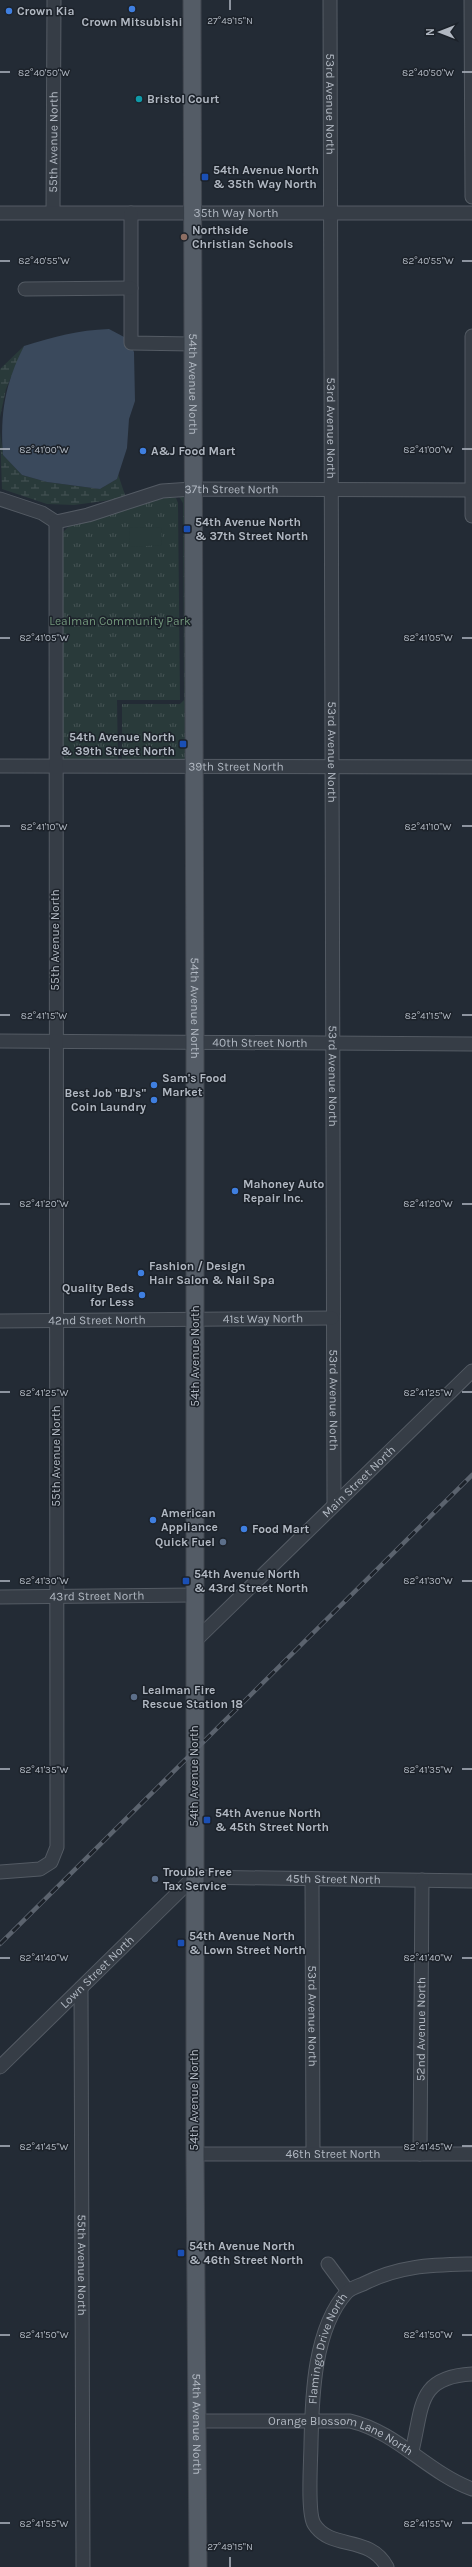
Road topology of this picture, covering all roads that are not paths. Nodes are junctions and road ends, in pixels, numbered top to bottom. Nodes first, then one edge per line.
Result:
1 (54, 0) edge
2 (192, 0) edge
3 (330, 0) edge
4 (471, 0) edge
5 (472, 197) edge
6 (53, 212) junction
7 (331, 212) junction
8 (0, 213) edge
9 (132, 213) junction
10 (192, 213) junction
11 (472, 213) edge
12 (132, 288) junction
13 (25, 289) dead end
14 (472, 336) edge
15 (192, 344) junction
16 (192, 489) junction
17 (332, 490) junction
18 (472, 490) edge
19 (0, 499) edge
20 (472, 516) edge
21 (56, 522) junction
22 (0, 766) edge
23 (55, 766) junction
24 (193, 766) junction
25 (333, 767) junction
26 (472, 767) edge
27 (195, 1040) junction
28 (0, 1041) edge
29 (56, 1041) junction
30 (332, 1043) junction
31 (472, 1044) edge
32 (332, 1318) junction
33 (195, 1319) junction
34 (56, 1320) junction
35 (0, 1321) edge
36 (472, 1371) edge
37 (334, 1503) junction
38 (194, 1595) junction
39 (0, 1597) edge
40 (56, 1597) junction
41 (194, 1642) junction
42 (0, 1872) edge
43 (194, 1877) junction
44 (312, 1879) junction
45 (422, 1880) junction
46 (472, 1881) edge
47 (81, 1988) junction
48 (0, 2067) edge
49 (313, 2153) junction
50 (194, 2154) junction
51 (420, 2154) junction
52 (472, 2154) edge
53 (328, 2264) dead end
54 (472, 2264) edge
55 (348, 2291) junction
56 (472, 2374) edge
57 (312, 2420) junction
58 (198, 2421) junction
59 (412, 2451) junction
60 (472, 2489) edge
61 (83, 2567) edge
62 (198, 2567) edge
63 (387, 2567) edge

1 - 6 street, 55th Avenue North
2 - 10 main road, 54th Avenue North
3 - 7 street, 53rd Avenue North
4 - 5 street
6 - 8 street, 35th Way North
6 - 9 street, 35th Way North
7 - 10 street, 35th Way North
7 - 11 street, 35th Way North
7 - 17 street, 53rd Avenue North
9 - 10 street, 35th Way North
9 - 12 street
10 - 15 main road, 54th Avenue North
12 - 13 street
12 - 15 street
14 - 18 street
15 - 16 main road, 54th Avenue North
16 - 17 street, 37th Street North
16 - 21 street, 37th Street North
16 - 24 main road, 54th Avenue North
17 - 18 street, 37th Street North
17 - 25 street, 53rd Avenue North
18 - 20 street
19 - 21 street
21 - 23 street, 55th Avenue North
22 - 23 street, 39th Street North
23 - 24 street, 39th Street North
23 - 29 street, 55th Avenue North
24 - 25 street, 39th Street North
24 - 27 main road, 54th Avenue North
25 - 26 street, 39th Street North
25 - 30 street, 53rd Avenue North
27 - 29 street, 40th Street North
27 - 30 street, 40th Street North
27 - 33 main road, 54th Avenue North
28 - 29 street, 40th Street North
29 - 34 street, 55th Avenue North
30 - 31 street, 40th Street North
30 - 32 street, 53rd Avenue North
32 - 33 street, 41st Way North
32 - 37 street, 53rd Avenue North
33 - 34 street, 42nd Street North
33 - 38 main road, 54th Avenue North
34 - 35 street, 42nd Street North
34 - 40 street, 55th Avenue North
36 - 37 street, Main Street North
37 - 41 street, Main Street North
38 - 40 street, 43rd Street North
38 - 41 main road, 54th Avenue North
39 - 40 street, 43rd Street North
40 - 42 street, 55th Avenue North
41 - 43 main road, 54th Avenue North
43 - 44 street, 45th Street North
43 - 47 street, Lown Street North
43 - 50 main road, 54th Avenue North
44 - 45 street, 45th Street North
44 - 49 street, 53rd Avenue North
45 - 46 street, 45th Street North
45 - 51 street, 52nd Avenue North
47 - 48 street, Lown Street North
47 - 61 street, 55th Avenue North
49 - 50 street, 46th Street North
49 - 51 street, 46th Street North
50 - 58 main road, 54th Avenue North
51 - 52 street, 46th Street North
53 - 55 street
54 - 55 street, Flamingo Drive North
55 - 57 street, Flamingo Drive North
56 - 59 street
57 - 58 street, Orange Blossom Lane North
57 - 59 street, Orange Blossom Lane North
57 - 63 street, Flamingo Drive North
58 - 62 main road, 54th Avenue North
59 - 60 street, Orange Blossom Lane North

